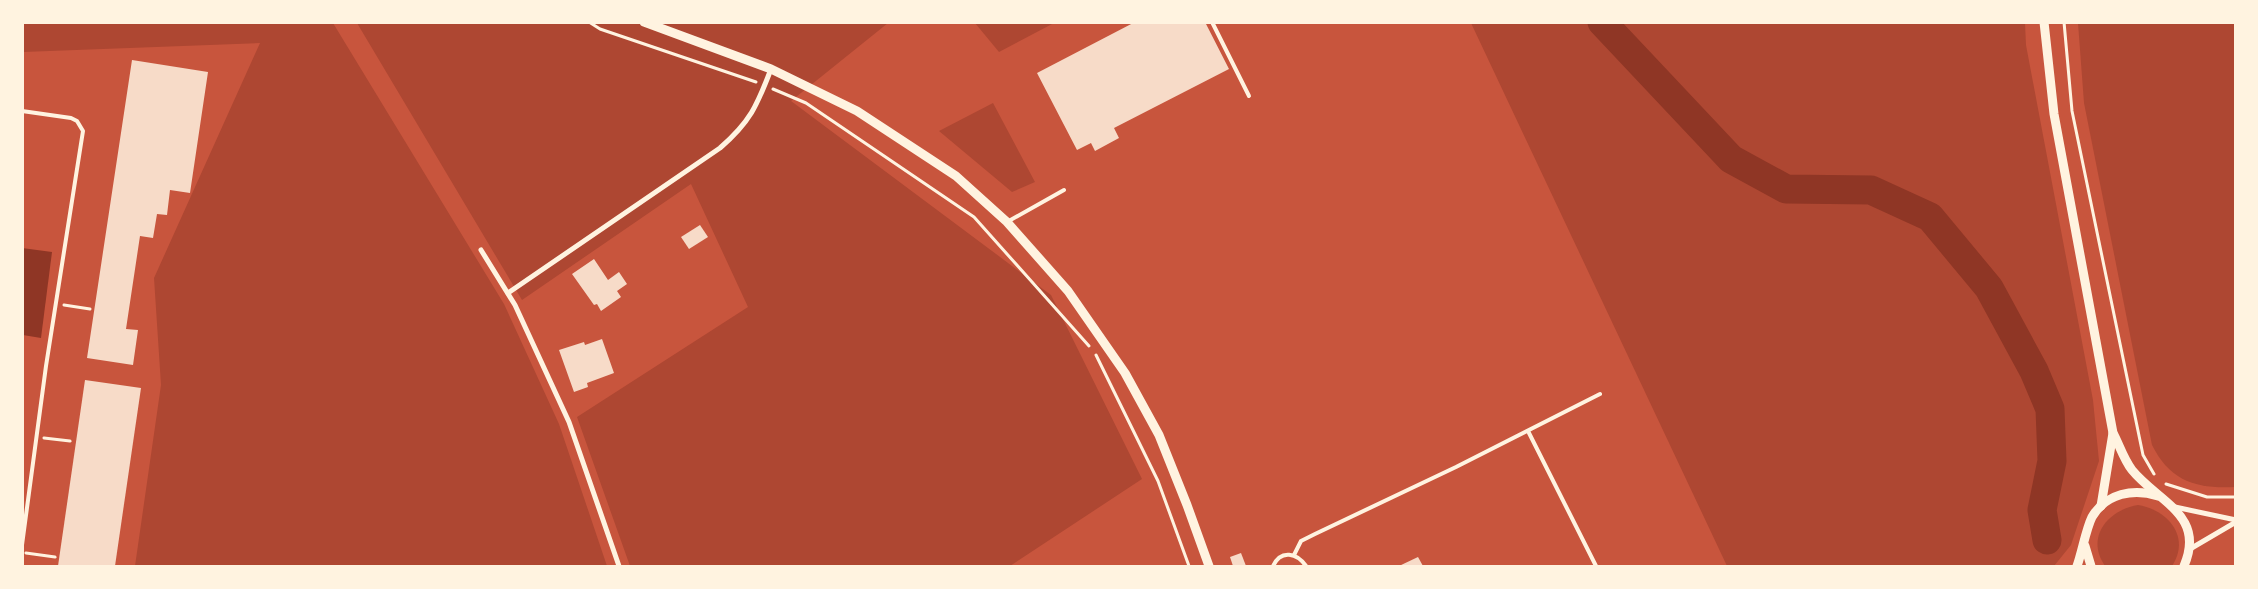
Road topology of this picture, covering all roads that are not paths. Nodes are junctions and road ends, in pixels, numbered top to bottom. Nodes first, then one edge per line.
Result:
1 (644, 22) edge
2 (1212, 22) edge
3 (2044, 22) edge
4 (771, 69) junction
5 (1249, 96) dead end
6 (22, 111) edge
7 (1064, 190) dead end
8 (1007, 222) junction
9 (482, 250) dead end
10 (508, 293) junction
11 (1600, 394) dead end
12 (1528, 431) junction
13 (2113, 433) junction
14 (2161, 497) junction
15 (2101, 506) junction
16 (2175, 507) junction
17 (2236, 521) edge
18 (2085, 544) junction
19 (22, 545) edge
20 (2190, 549) junction
21 (1294, 555) junction
22 (619, 566) edge
23 (1208, 566) edge
24 (1272, 566) edge
25 (1306, 566) edge
26 (1596, 566) edge
27 (2077, 566) edge
28 (2091, 566) edge
29 (2184, 566) edge

1 - 4 street
2 - 5 lane
3 - 13 street
4 - 8 street
4 - 10 street
6 - 19 lane
7 - 8 lane
8 - 23 street
9 - 10 street
10 - 22 street
11 - 12 lane
12 - 21 lane
12 - 26 lane
13 - 14 street
13 - 15 street
14 - 15 street
14 - 16 street
15 - 18 street
16 - 17 street
16 - 20 street
17 - 20 street
18 - 27 street
18 - 28 street
20 - 29 street
21 - 24 lane
21 - 25 lane

